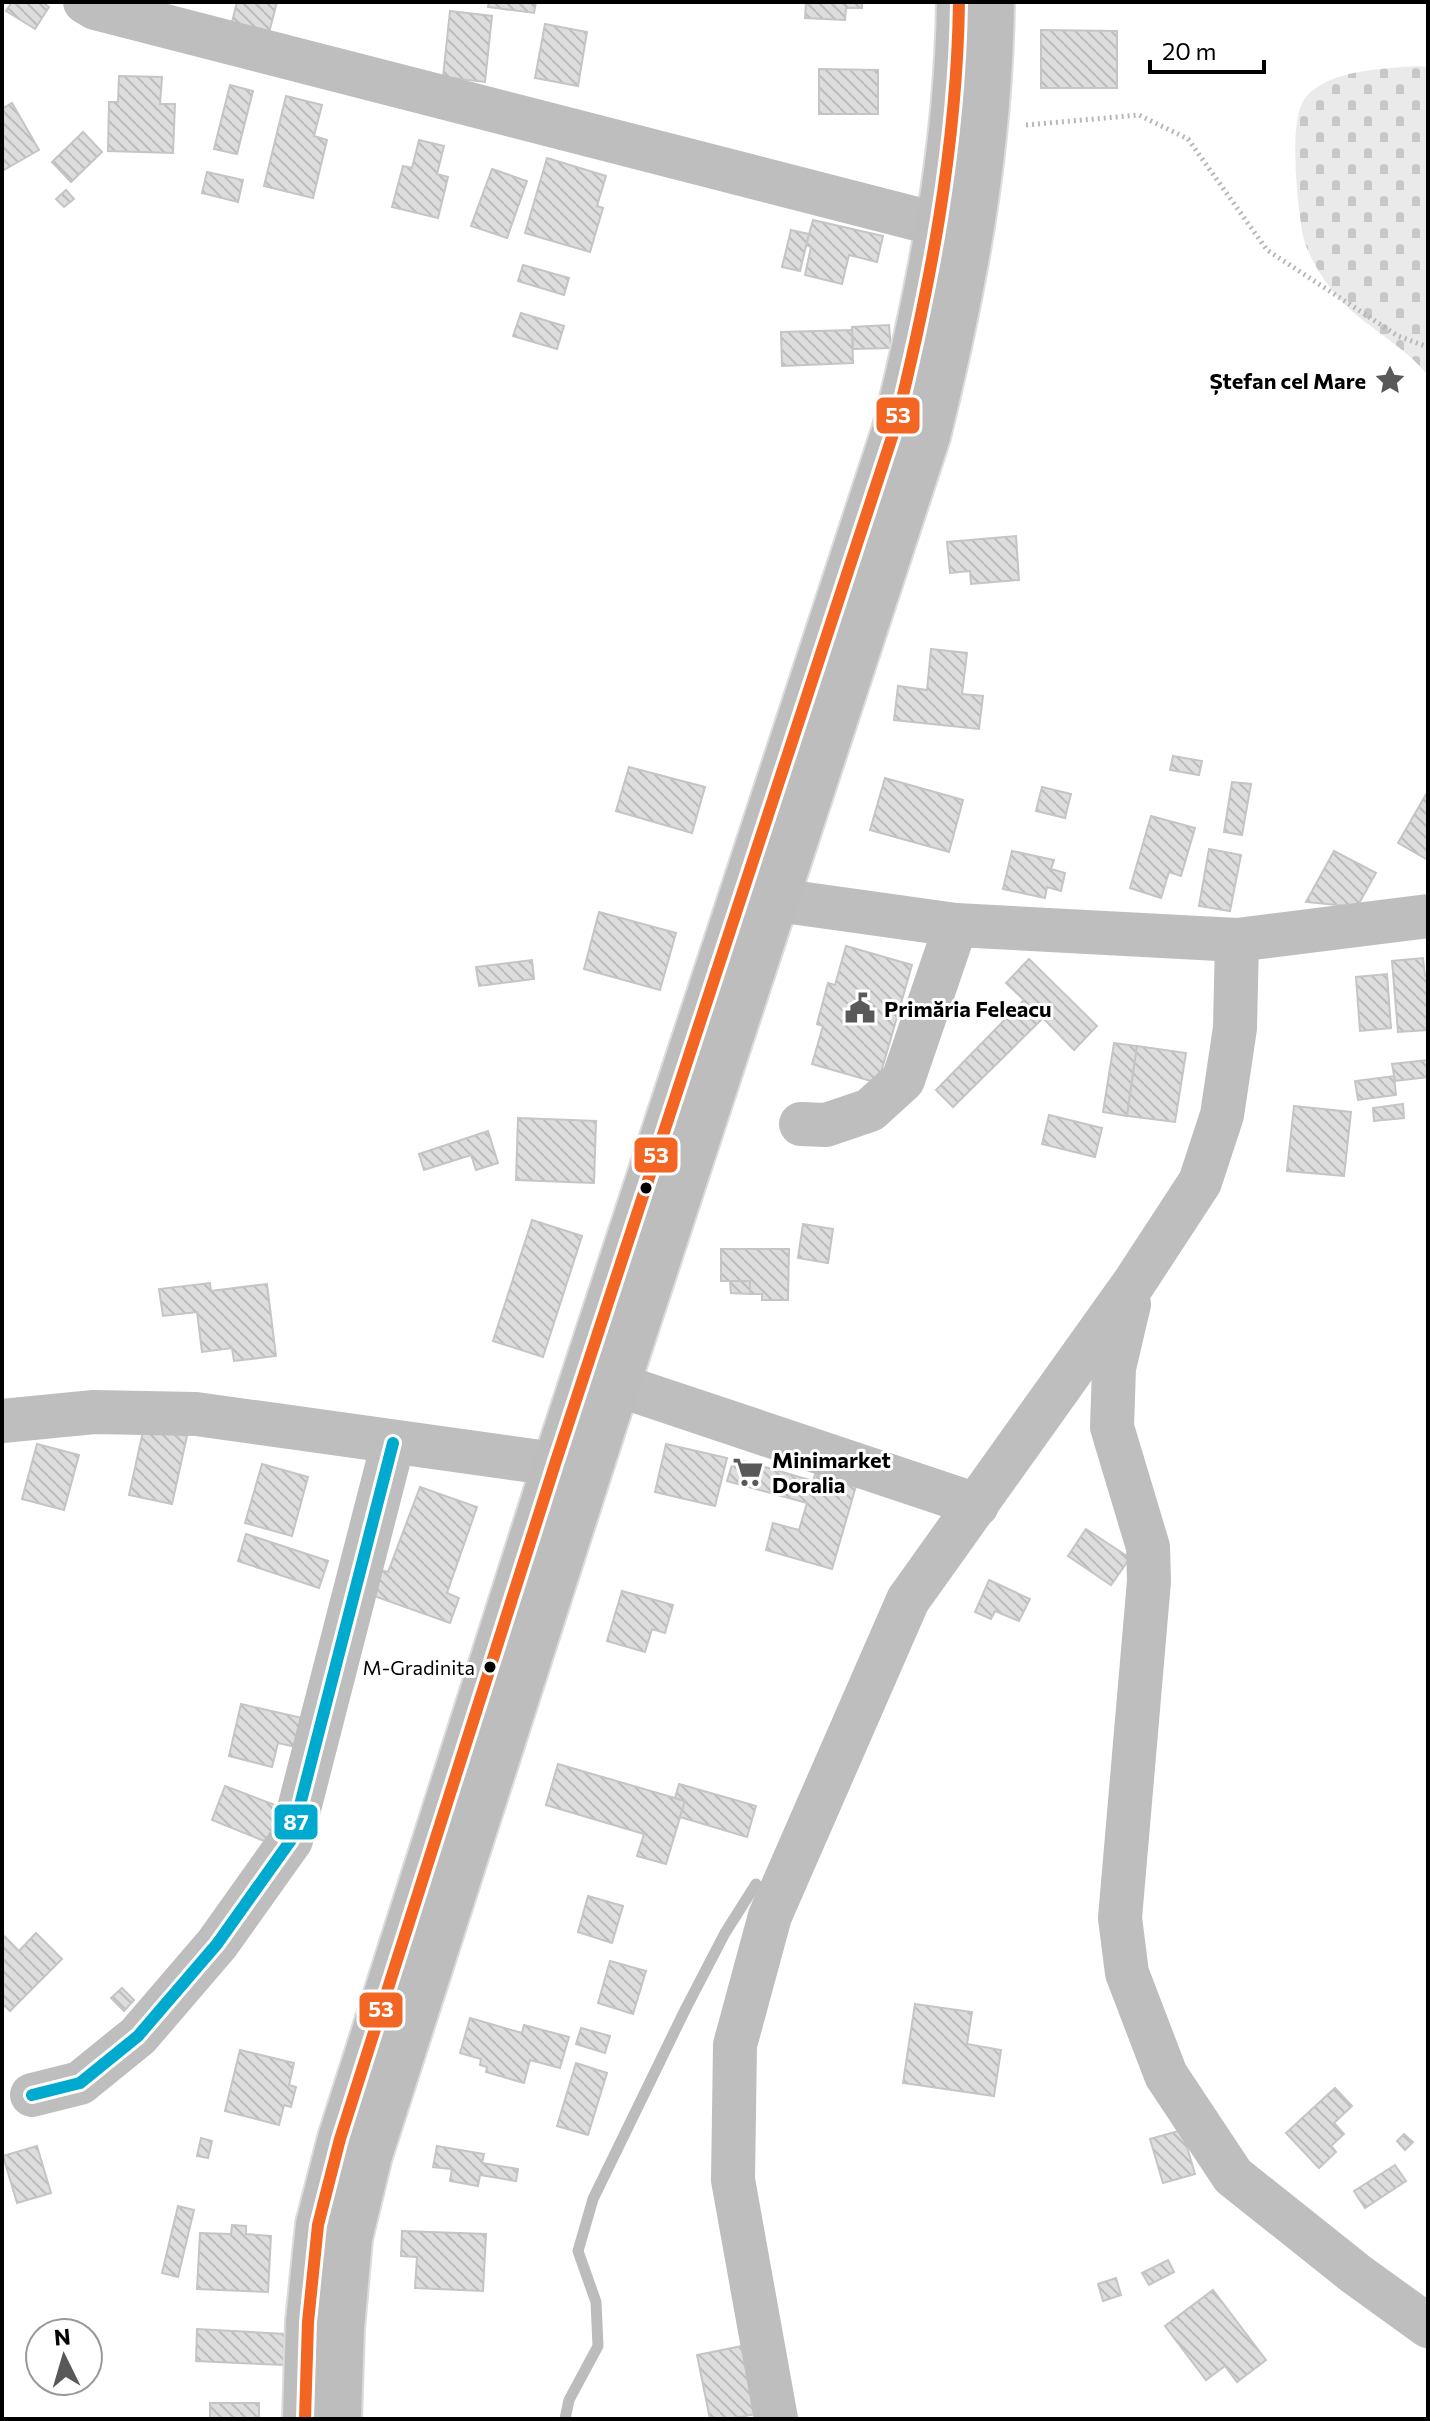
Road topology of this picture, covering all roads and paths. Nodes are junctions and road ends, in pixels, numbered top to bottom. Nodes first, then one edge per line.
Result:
1 (85, 2) edge
2 (959, 2) edge
3 (992, 2) edge
4 (1045, 123) dead end
5 (940, 225) junction
6 (1428, 347) edge
7 (777, 900) junction
8 (1428, 916) edge
9 (956, 925) junction
10 (1237, 940) junction
11 (801, 1124) dead end
12 (1134, 1283) junction
13 (618, 1385) junction
14 (2, 1421) edge
15 (393, 1443) junction
16 (555, 1464) junction
17 (977, 1505) junction
18 (32, 2095) dead end
19 (1428, 2326) edge
20 (305, 2419) edge
21 (339, 2419) edge
22 (776, 2419) edge

1 - 5 street
2 - 5 main road
3 - 7 main road
4 - 6 path
5 - 16 main road
7 - 9 street
7 - 13 main road
8 - 10 street
9 - 10 street
9 - 11 street
10 - 12 street
12 - 17 street
12 - 19 street
13 - 17 street
13 - 21 main road
14 - 15 street
15 - 16 street
15 - 18 street
16 - 20 main road
17 - 22 street

